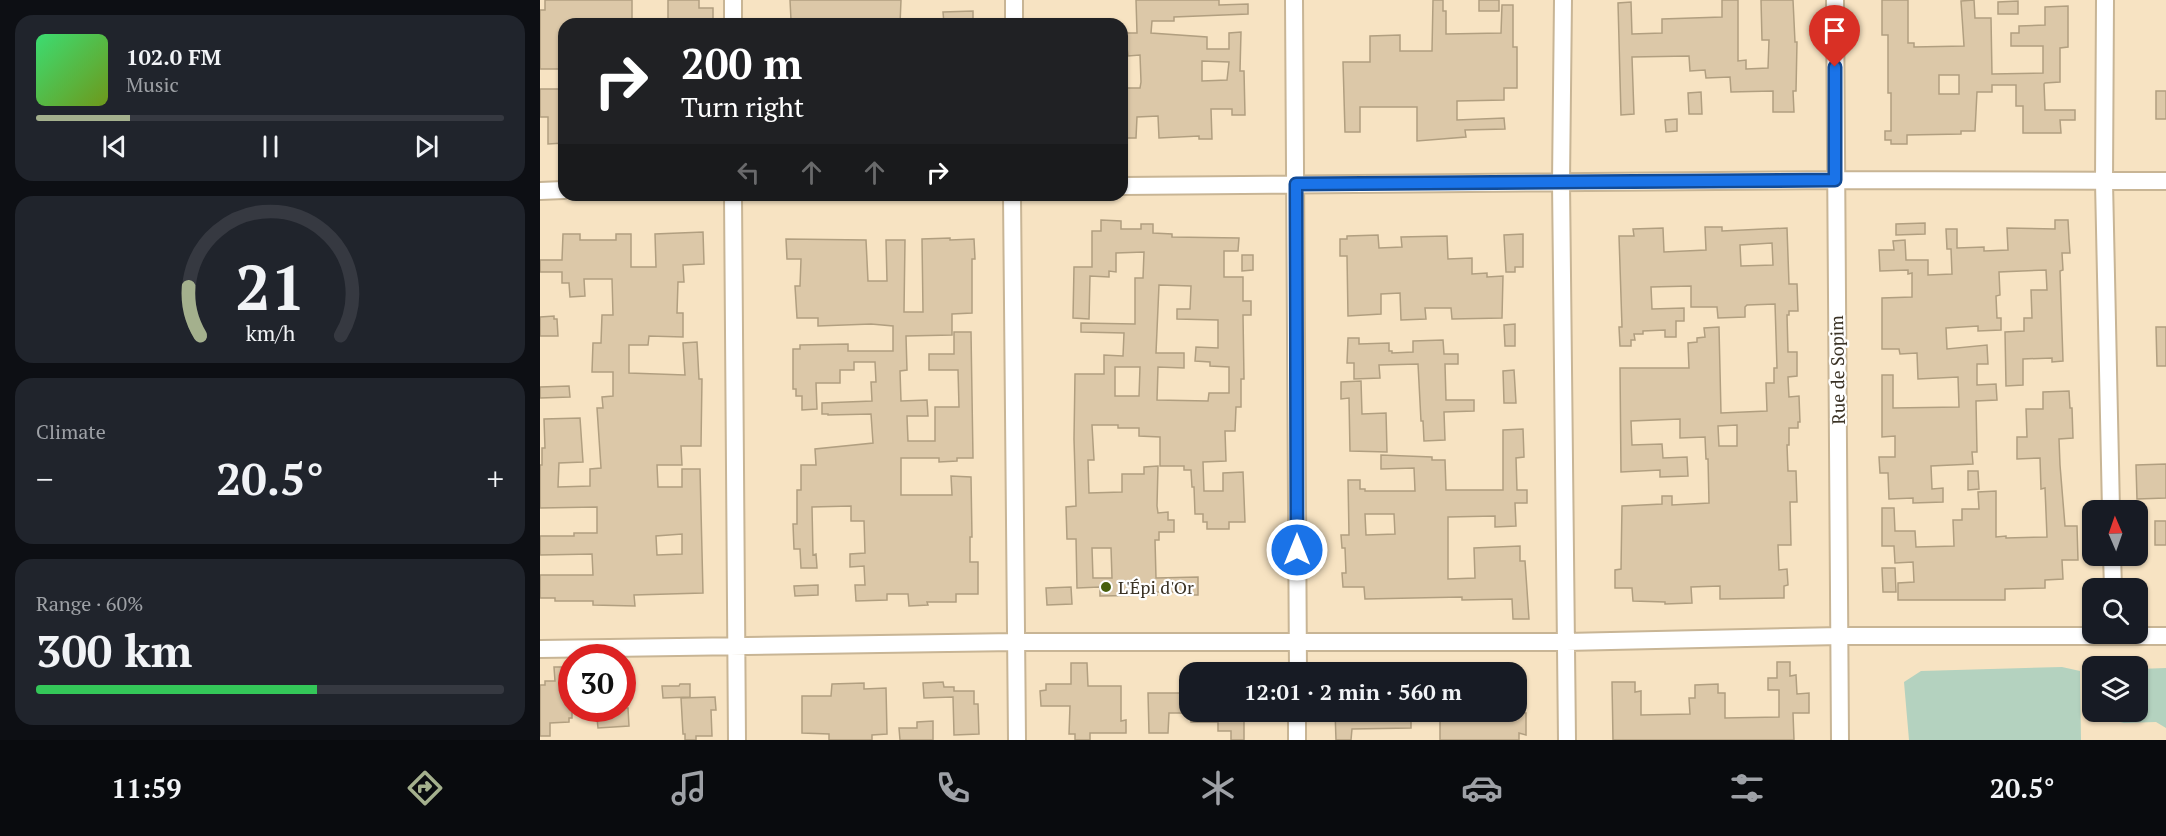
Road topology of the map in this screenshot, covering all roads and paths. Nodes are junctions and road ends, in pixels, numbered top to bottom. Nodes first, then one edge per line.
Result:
1 (733, 0) edge
2 (1014, 0) edge
3 (1294, 0) edge
4 (1563, 0) edge
5 (1835, 0) edge
6 (2105, 0) edge
7 (733, 18) edge
8 (1014, 18) edge
9 (1835, 180) junction
10 (2166, 181) edge
11 (1561, 182) junction
12 (2104, 182) junction
13 (1296, 184) junction
14 (1128, 186) edge
15 (540, 190) edge
16 (558, 190) edge
17 (733, 201) edge
18 (1012, 201) edge
19 (2111, 500) edge
20 (2082, 634) edge
21 (2148, 635) edge
22 (1840, 636) junction
23 (2166, 636) edge
24 (1015, 642) junction
25 (1298, 642) junction
26 (1566, 642) junction
27 (736, 645) junction
28 (540, 649) edge
29 (1298, 662) edge
30 (1298, 722) edge
31 (737, 740) edge
32 (1017, 740) edge
33 (1297, 740) edge
34 (1567, 740) edge
35 (1840, 740) edge

1 - 7 street
2 - 8 street
3 - 13 street
4 - 11 street
5 - 9 street, Rue de Sopim
6 - 12 street
9 - 11 street
9 - 12 street
9 - 22 street, Rue de Sopim
10 - 12 street
11 - 13 street
11 - 26 street
12 - 19 street
13 - 14 street
13 - 25 street
15 - 16 street
17 - 27 street
18 - 24 street
20 - 22 street
21 - 23 street
22 - 26 street
22 - 35 street, Rue de Sopim
24 - 25 street
24 - 27 street
24 - 32 street
25 - 26 street
25 - 29 street
26 - 34 street
27 - 28 street
27 - 31 street
30 - 33 street

